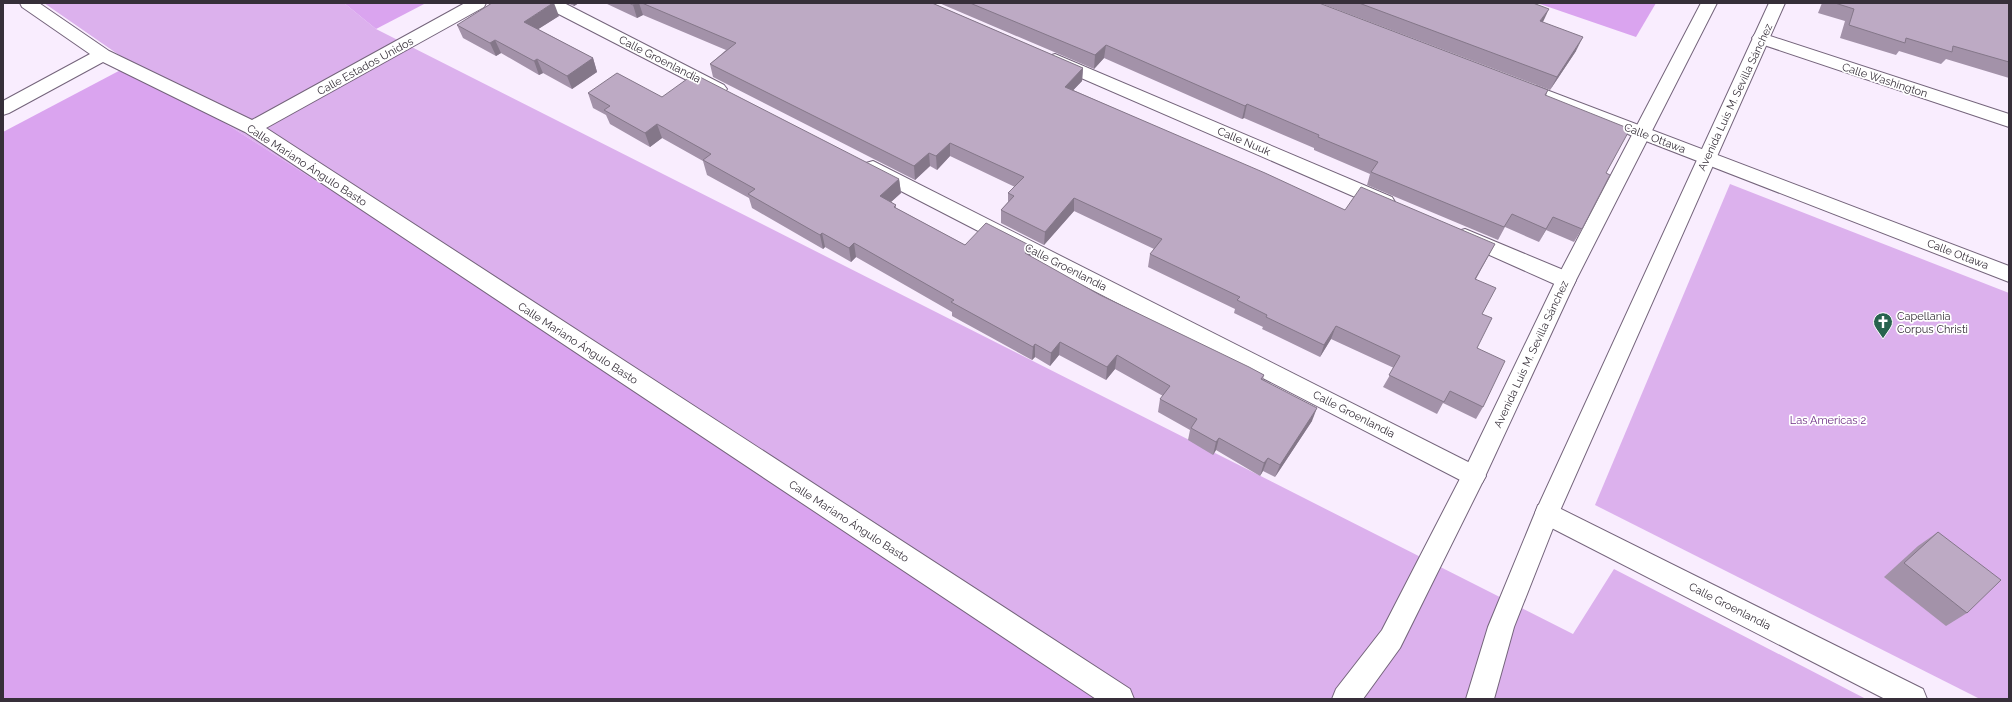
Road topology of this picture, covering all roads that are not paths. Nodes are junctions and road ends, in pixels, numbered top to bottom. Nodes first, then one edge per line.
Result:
1 (28, 3) edge
2 (478, 3) edge
3 (551, 3) edge
4 (1708, 3) edge
5 (1777, 3) edge
6 (1762, 38) junction
7 (1039, 53) edge
8 (103, 56) junction
9 (1523, 87) edge
10 (736, 98) edge
11 (3, 109) edge
12 (2009, 121) edge
13 (252, 128) junction
14 (1641, 132) junction
15 (1706, 157) junction
16 (856, 159) edge
17 (1398, 208) edge
18 (1449, 230) edge
19 (2009, 274) edge
20 (1566, 280) junction
21 (1474, 476) junction
22 (1548, 513) junction
23 (1120, 699) edge
24 (1346, 699) edge
25 (1480, 699) edge
26 (1913, 699) edge

1 - 8 street, Calle Mariano Ángulo Basto
2 - 13 street, Calle Estados Unidos
3 - 10 street, Calle Groenlandia
4 - 14 street, Avenida Luis M. Sevilla Sánchez
5 - 6 street, Avenida Luis M. Sevilla Sánchez
6 - 12 street, Calle Washington
6 - 15 street, Avenida Luis M. Sevilla Sánchez
7 - 17 street, Calle Nuuk
8 - 11 street
8 - 13 street, Calle Mariano Ángulo Basto
9 - 14 street, Calle Ottawa
13 - 23 street, Calle Mariano Ángulo Basto
14 - 15 street, Calle Ottawa
14 - 20 street, Avenida Luis M. Sevilla Sánchez
15 - 19 street, Calle Ottawa
15 - 22 street, Avenida Luis M. Sevilla Sánchez
16 - 21 street, Calle Groenlandia
18 - 20 street
20 - 21 street, Avenida Luis M. Sevilla Sánchez
21 - 24 street, Avenida Luis M. Sevilla Sánchez
22 - 25 street, Avenida Luis M. Sevilla Sánchez
22 - 26 street, Calle Groenlandia

